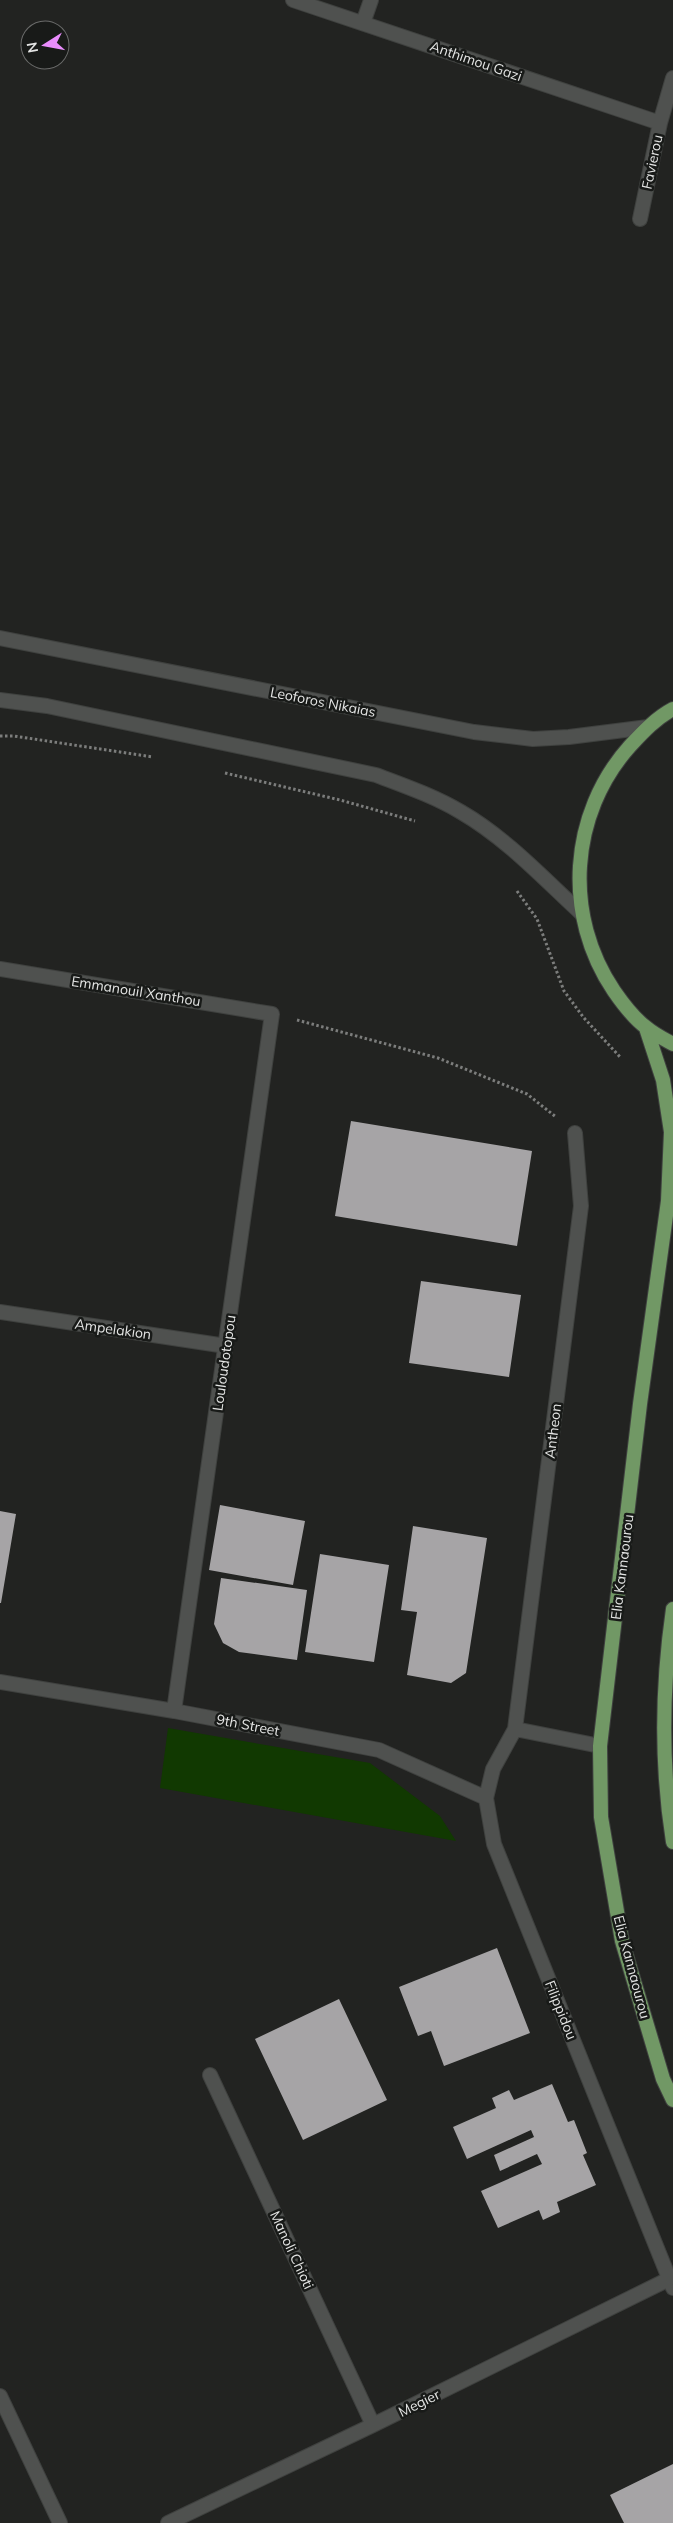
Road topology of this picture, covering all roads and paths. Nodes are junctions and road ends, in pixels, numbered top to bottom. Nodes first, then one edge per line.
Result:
1 (293, 0) edge
2 (371, 0) edge
3 (363, 24) junction
4 (673, 78) edge
5 (660, 123) junction
6 (640, 219) dead end
7 (0, 638) edge
8 (0, 700) edge
9 (673, 708) edge
10 (648, 726) junction
11 (0, 736) edge
12 (157, 758) dead end
13 (218, 771) dead end
14 (419, 822) dead end
15 (513, 886) dead end
16 (581, 913) junction
17 (0, 969) edge
18 (272, 1014) junction
19 (646, 1028) junction
20 (673, 1044) edge
21 (621, 1058) dead end
22 (575, 1133) joint
23 (0, 1312) edge
24 (226, 1346) junction
25 (673, 1609) edge
26 (0, 1682) edge
27 (174, 1712) junction
28 (516, 1729) junction
29 (600, 1746) junction
30 (486, 1798) junction
31 (670, 1810) edge
32 (673, 1842) edge
33 (210, 2075) dead end
34 (673, 2100) edge
35 (671, 2284) edge
36 (0, 2396) edge
37 (373, 2425) junction
38 (60, 2523) edge
39 (168, 2523) edge

1 - 3 street, Anthimou Gazi
2 - 3 street
3 - 5 street, Anthimou Gazi
4 - 5 street, Favierou
5 - 6 street, Favierou
7 - 10 street, Leoforos Nikaias
8 - 16 street
9 - 10 main road
10 - 16 main road
11 - 12 path
13 - 14 path
15 - 21 path
16 - 19 main road
17 - 18 street, Emmanouil Xanthou
18 - 22 path
18 - 24 street, Louloudotopou
19 - 20 main road
19 - 29 main road, Elia Kannaourou
22 - 28 street, Antheon
23 - 24 street, Ampelakion
24 - 27 street, Louloudotopou
25 - 31 main road
26 - 27 street, 9th Street
27 - 30 street, 9th Street
28 - 29 street
28 - 30 street, Filippidou
29 - 34 main road, Elia Kannaourou
30 - 35 street, Filippidou
31 - 32 main road
33 - 37 street, Manoli Chioti
35 - 37 street, Megier
36 - 38 street
37 - 39 street, Megier

